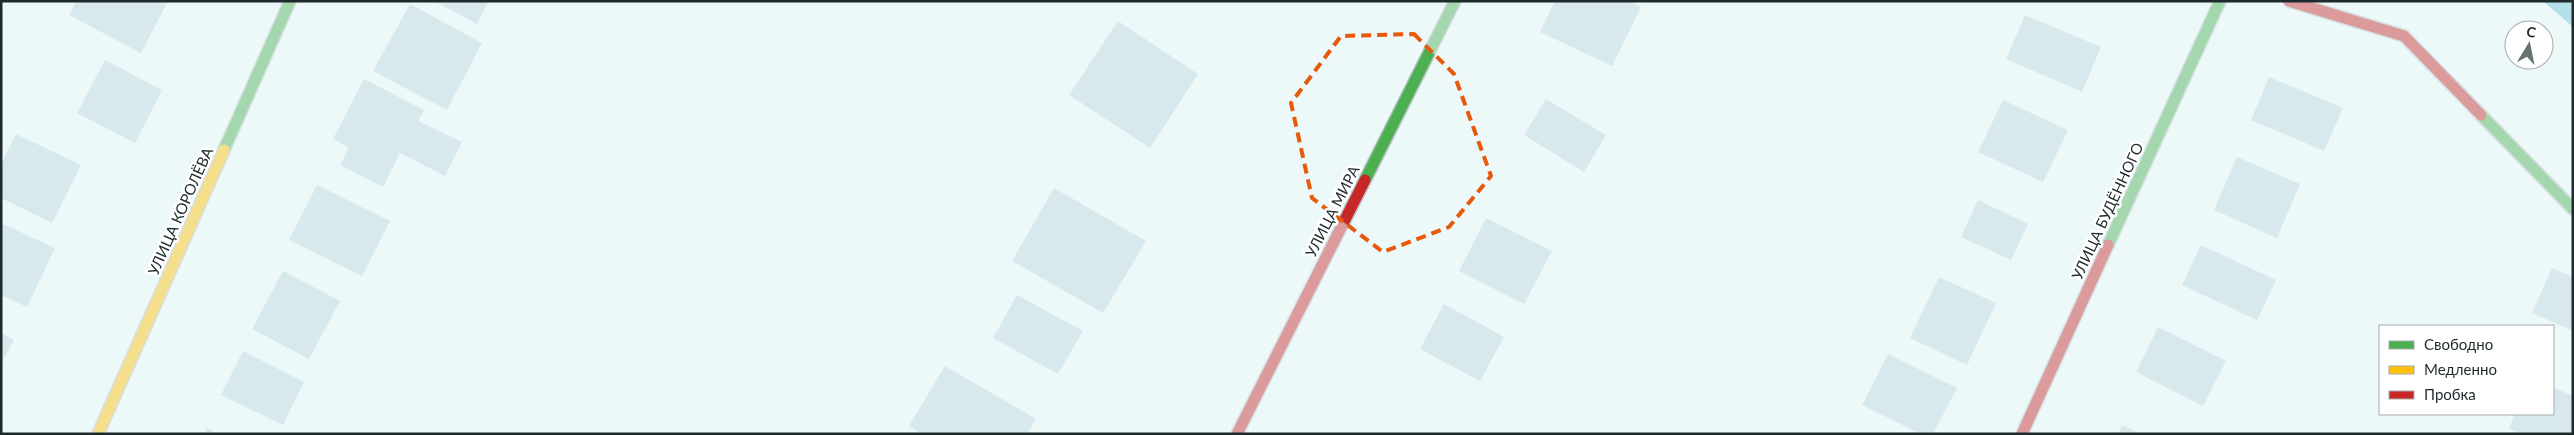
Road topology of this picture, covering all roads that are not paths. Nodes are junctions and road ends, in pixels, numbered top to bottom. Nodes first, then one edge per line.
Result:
1 (290, 1) edge
2 (1455, 1) edge
3 (2220, 1) edge
4 (2289, 1) edge
5 (2573, 209) edge
6 (98, 434) edge
7 (1236, 434) edge
8 (2022, 434) edge

1 - 6 street, УЛИЦА КОРОЛЁВА
2 - 7 street, УЛИЦА МИРА
3 - 8 street, УЛИЦА БУДЁННОГО
4 - 5 street

